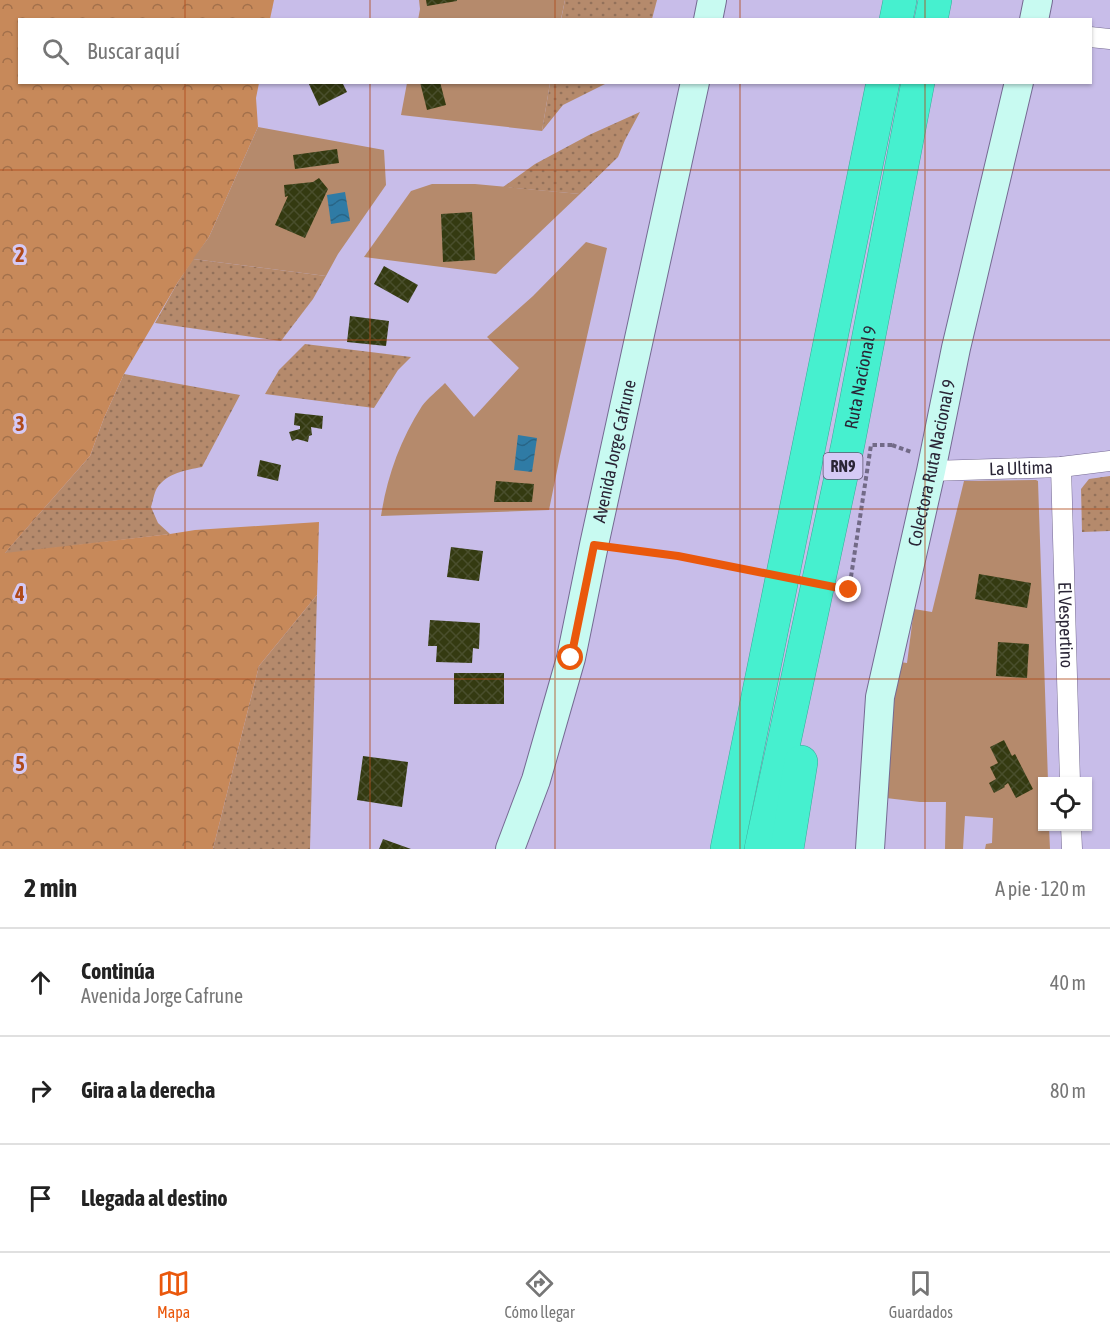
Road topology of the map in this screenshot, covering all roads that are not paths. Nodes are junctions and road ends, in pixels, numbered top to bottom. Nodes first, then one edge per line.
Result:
1 (712, 0) edge
2 (900, 0) edge
3 (935, 0) edge
4 (1038, 0) edge
5 (708, 18) edge
6 (896, 18) edge
7 (931, 18) edge
8 (1034, 18) edge
9 (1092, 37) edge
10 (1110, 39) edge
11 (695, 84) edge
12 (883, 84) edge
13 (918, 84) edge
14 (1019, 84) edge
15 (1110, 461) edge
16 (1061, 466) junction
17 (931, 471) junction
18 (824, 560) junction
19 (765, 657) junction
20 (1070, 777) edge
21 (1071, 831) edge
22 (510, 849) edge
23 (711, 849) edge
24 (727, 849) edge
25 (761, 849) edge
26 (787, 849) edge
27 (870, 849) edge
28 (1072, 849) edge

1 - 5 street
2 - 6 highway
3 - 7 highway
4 - 8 street
9 - 10 street
11 - 22 street, Avenida Jorge Cafrune
12 - 19 highway, Ruta Nacional 9 / RN9
13 - 18 highway, Ruta Nacional 9 / RN9
14 - 17 street, Colectora Ruta Nacional 9
15 - 16 street, La Ultima
16 - 17 street, La Ultima
16 - 20 street, El Vespertino
17 - 27 street, Colectora Ruta Nacional 9
18 - 25 highway, Ruta Nacional 9 / RN9
18 - 26 highway
19 - 23 highway
19 - 24 highway, Ruta Nacional 9 / RN9
21 - 28 street

